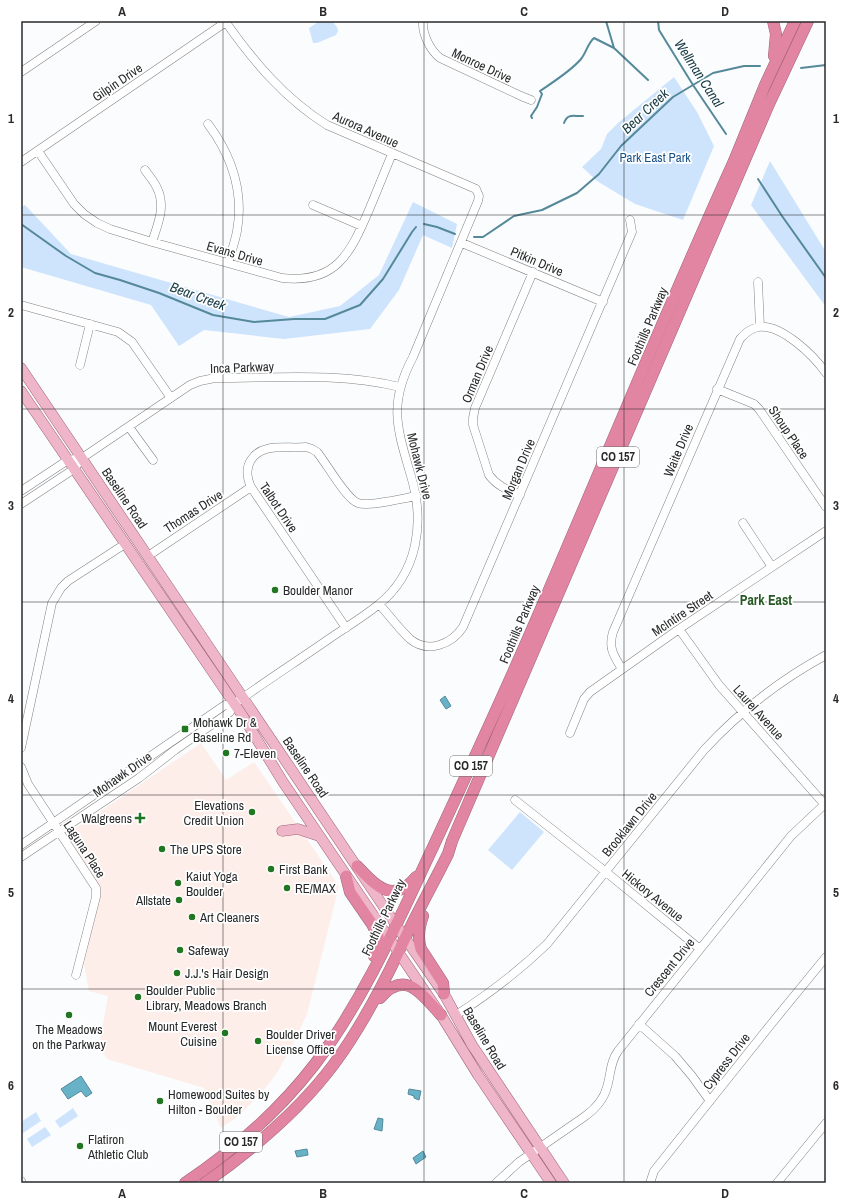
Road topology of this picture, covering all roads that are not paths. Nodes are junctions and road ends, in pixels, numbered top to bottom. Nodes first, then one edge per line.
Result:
1 (96, 21) edge
2 (423, 21) edge
3 (773, 21) edge
4 (796, 21) edge
5 (808, 21) edge
6 (226, 22) edge
7 (21, 72) edge
8 (765, 85) junction
9 (531, 100) dead end
10 (208, 124) dead end
11 (38, 150) junction
12 (392, 154) junction
13 (21, 162) edge
14 (145, 170) dead end
15 (313, 205) dead end
16 (630, 220) dead end
17 (362, 226) junction
18 (152, 242) junction
19 (462, 243) junction
20 (228, 263) junction
21 (533, 272) junction
22 (758, 282) dead end
23 (602, 302) junction
24 (21, 305) edge
25 (90, 324) junction
26 (760, 327) junction
27 (80, 365) dead end
28 (21, 368) edge
29 (826, 373) edge
30 (400, 387) junction
31 (717, 389) junction
32 (21, 391) edge
33 (171, 398) junction
34 (129, 426) junction
35 (82, 458) junction
36 (68, 460) junction
37 (153, 460) dead end
38 (74, 469) junction
39 (251, 487) junction
40 (21, 490) edge
41 (520, 495) junction
42 (417, 496) junction
43 (21, 504) edge
44 (826, 507) edge
45 (743, 523) dead end
46 (826, 531) edge
47 (125, 544) junction
48 (148, 556) junction
49 (772, 567) junction
50 (379, 604) junction
51 (346, 628) junction
52 (679, 629) junction
53 (826, 655) edge
54 (622, 669) junction
55 (244, 698) junction
56 (232, 705) junction
57 (742, 712) junction
58 (570, 733) dead end
59 (21, 748) edge
60 (21, 767) edge
61 (515, 800) dead end
62 (825, 804) edge
63 (53, 823) junction
64 (282, 831) dead end
65 (60, 832) junction
66 (320, 837) junction
67 (21, 845) edge
68 (448, 854) junction
69 (21, 858) edge
70 (427, 860) junction
71 (357, 866) junction
72 (606, 872) junction
73 (346, 876) junction
74 (396, 925) junction
75 (405, 938) junction
76 (390, 939) junction
77 (700, 949) junction
78 (398, 952) junction
79 (826, 957) edge
80 (76, 975) dead end
81 (444, 994) junction
82 (370, 1008) junction
83 (350, 1010) junction
84 (441, 1015) junction
85 (456, 1015) junction
86 (639, 1024) junction
87 (710, 1101) junction
88 (826, 1123) edge
89 (540, 1147) junction
90 (531, 1153) junction
91 (185, 1183) edge
92 (205, 1183) edge
93 (496, 1183) edge
94 (551, 1183) edge
95 (564, 1183) edge
96 (650, 1183) edge
97 (777, 1183) edge

1 - 7 street
2 - 9 street, Monroe Drive
3 - 8 highway
4 - 8 highway, Foothills Parkway / CO 157
5 - 68 highway, Foothills Parkway / CO 157
6 - 11 street, Gilpin Drive
6 - 12 street, Aurora Avenue
8 - 70 highway, Foothills Parkway / CO 157
10 - 20 street
11 - 13 street, Gilpin Drive
11 - 18 street, Evans Drive
12 - 17 street, Evans Drive
12 - 19 street, Aurora Avenue
14 - 18 street
15 - 17 street
16 - 23 street, Morgan Drive
17 - 20 street, Evans Drive
18 - 20 street, Evans Drive
19 - 21 street, Pitkin Drive
19 - 30 street, Mohawk Drive
21 - 23 street, Pitkin Drive
21 - 41 street, Orman Drive
22 - 26 street
23 - 41 street, Morgan Drive
24 - 25 street
25 - 27 street
25 - 33 street
26 - 29 street
26 - 31 street, Waite Drive
28 - 35 main road, Baseline Road
30 - 33 street, Inca Parkway
30 - 42 street, Mohawk Drive
31 - 44 street, Shoup Place
31 - 54 street, Waite Drive
32 - 36 main road, Baseline Road
33 - 34 street, Inca Parkway
34 - 35 street, Inca Parkway
34 - 37 street
35 - 36 street, Inca Parkway
35 - 38 street, Inca Parkway
35 - 48 main road, Baseline Road
36 - 38 main road, Baseline Road
36 - 40 street, Inca Parkway
38 - 43 street, Inca Parkway
38 - 47 main road, Baseline Road
39 - 42 street, Talbot Drive
39 - 48 street, Thomas Drive
39 - 51 street, Talbot Drive
41 - 50 street, Morgan Drive
42 - 50 street, Mohawk Drive
45 - 49 street
46 - 49 street, McIntire Street
47 - 56 main road, Baseline Road
47 - 59 street
48 - 55 main road, Baseline Road
49 - 52 street, McIntire Street
50 - 51 street, Mohawk Drive
51 - 55 street, Mohawk Drive
52 - 54 street, McIntire Street
52 - 57 street, Laurel Avenue
53 - 57 street, Brooklawn Drive
54 - 58 street, McIntire Street
55 - 56 street, Mohawk Drive
55 - 71 main road, Baseline Road
56 - 63 street, Mohawk Drive
56 - 65 street, Mohawk Drive
56 - 66 main road, Baseline Road
57 - 62 street, Laurel Avenue
57 - 72 street, Brooklawn Drive
60 - 63 street, Laguna Place
61 - 72 street, Hickory Avenue
62 - 77 street, Crescent Drive
63 - 65 street, Laguna Place
63 - 67 street, Mohawk Drive
64 - 66 main road
65 - 69 street, Mohawk Drive
65 - 80 street, Laguna Place
66 - 73 main road, Baseline Road
68 - 75 highway, Foothills Parkway / CO 157
68 - 81 highway
70 - 71 highway
70 - 74 highway, Foothills Parkway / CO 157
71 - 74 main road, Baseline Road
72 - 77 street, Hickory Avenue
72 - 85 street, Brooklawn Drive
73 - 76 main road, Baseline Road
73 - 83 highway
74 - 75 main road, Baseline Road
74 - 76 highway, Foothills Parkway / CO 157
75 - 78 highway, Foothills Parkway / CO 157
75 - 81 main road, Baseline Road
76 - 78 main road, Baseline Road
76 - 83 highway, Foothills Parkway / CO 157
77 - 86 street, Crescent Drive
78 - 82 highway, Foothills Parkway / CO 157
78 - 84 main road, Baseline Road
79 - 87 street, Cypress Drive
81 - 85 main road, Baseline Road
82 - 84 highway
82 - 92 highway, Foothills Parkway / CO 157
83 - 91 highway, Foothills Parkway / CO 157
84 - 90 main road, Baseline Road
85 - 89 main road, Baseline Road
86 - 87 street
86 - 89 street, Crescent Drive
87 - 96 street, Cypress Drive
88 - 97 street
89 - 90 street, Crescent Drive
89 - 95 main road, Baseline Road
90 - 93 street, Crescent Drive
90 - 94 main road, Baseline Road

